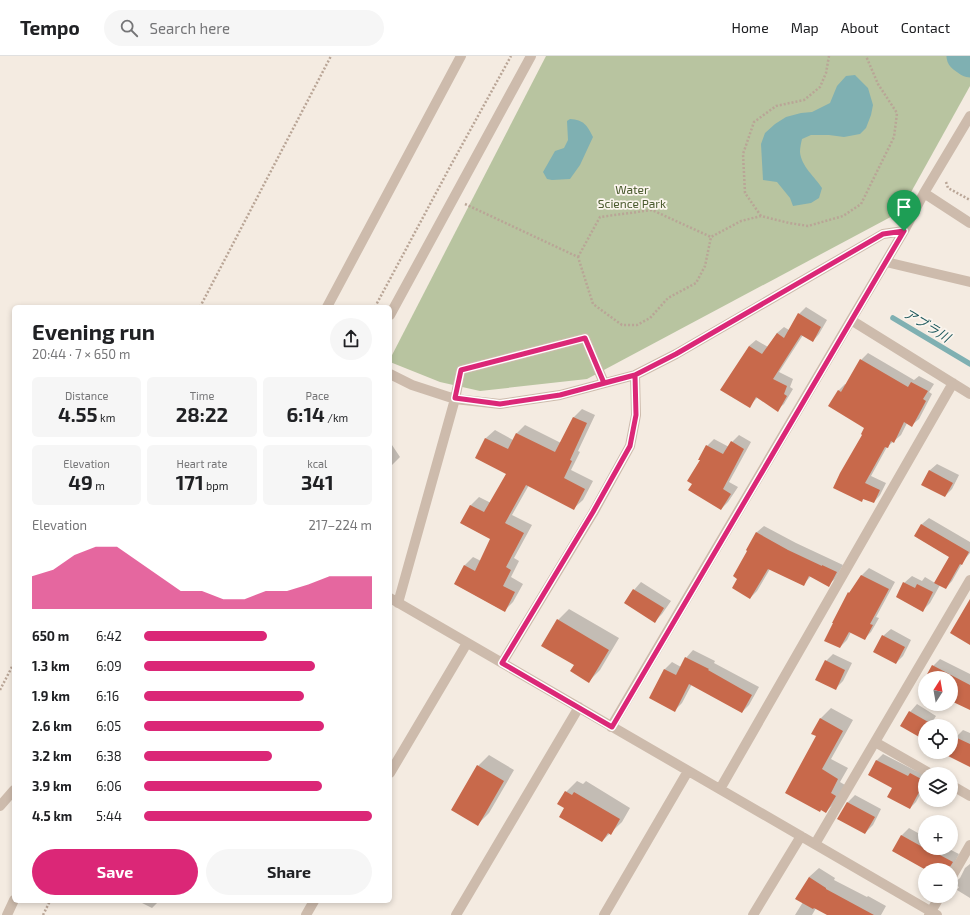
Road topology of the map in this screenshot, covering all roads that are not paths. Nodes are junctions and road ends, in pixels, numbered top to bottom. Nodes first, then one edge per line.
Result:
1 (461, 56) edge
2 (531, 56) edge
3 (970, 116) edge
4 (924, 193) junction
5 (970, 223) edge
6 (904, 231) junction
7 (886, 262) junction
8 (970, 282) edge
9 (328, 305) edge
10 (392, 311) edge
11 (851, 320) junction
12 (392, 375) edge
13 (635, 375) junction
14 (604, 383) junction
15 (953, 383) junction
16 (970, 394) edge
17 (455, 398) junction
18 (970, 580) edge
19 (394, 601) edge
20 (467, 643) junction
21 (502, 663) junction
22 (579, 707) junction
23 (612, 727) junction
24 (875, 742) junction
25 (919, 767) edge
26 (392, 770) edge
27 (688, 771) junction
28 (720, 789) junction
29 (958, 789) edge
30 (12, 792) edge
31 (970, 796) edge
32 (0, 806) edge
33 (801, 836) junction
34 (815, 844) junction
35 (970, 845) edge
36 (958, 866) edge
37 (13, 903) edge
38 (313, 903) edge
39 (937, 903) edge
40 (932, 914) edge
41 (7, 915) edge
42 (306, 915) edge
43 (456, 915) edge
44 (604, 915) edge
45 (753, 915) edge

1 - 9 street
2 - 10 street
3 - 4 street
4 - 5 street
4 - 6 street
6 - 7 street
6 - 13 street
7 - 8 street
7 - 11 street
11 - 15 street
11 - 23 street
12 - 17 street
13 - 14 street
13 - 21 street
14 - 17 street
14 - 17 street
15 - 16 street
15 - 28 street
17 - 19 street
18 - 24 street
19 - 20 street
20 - 21 street
20 - 26 street
21 - 22 street
22 - 23 street
22 - 43 street
23 - 27 street
24 - 25 street
24 - 34 street
27 - 28 street
27 - 44 street
28 - 33 street
29 - 31 street
30 - 32 street
33 - 34 street
33 - 45 street
34 - 40 street
35 - 36 street
37 - 41 street
38 - 42 street
39 - 40 street

